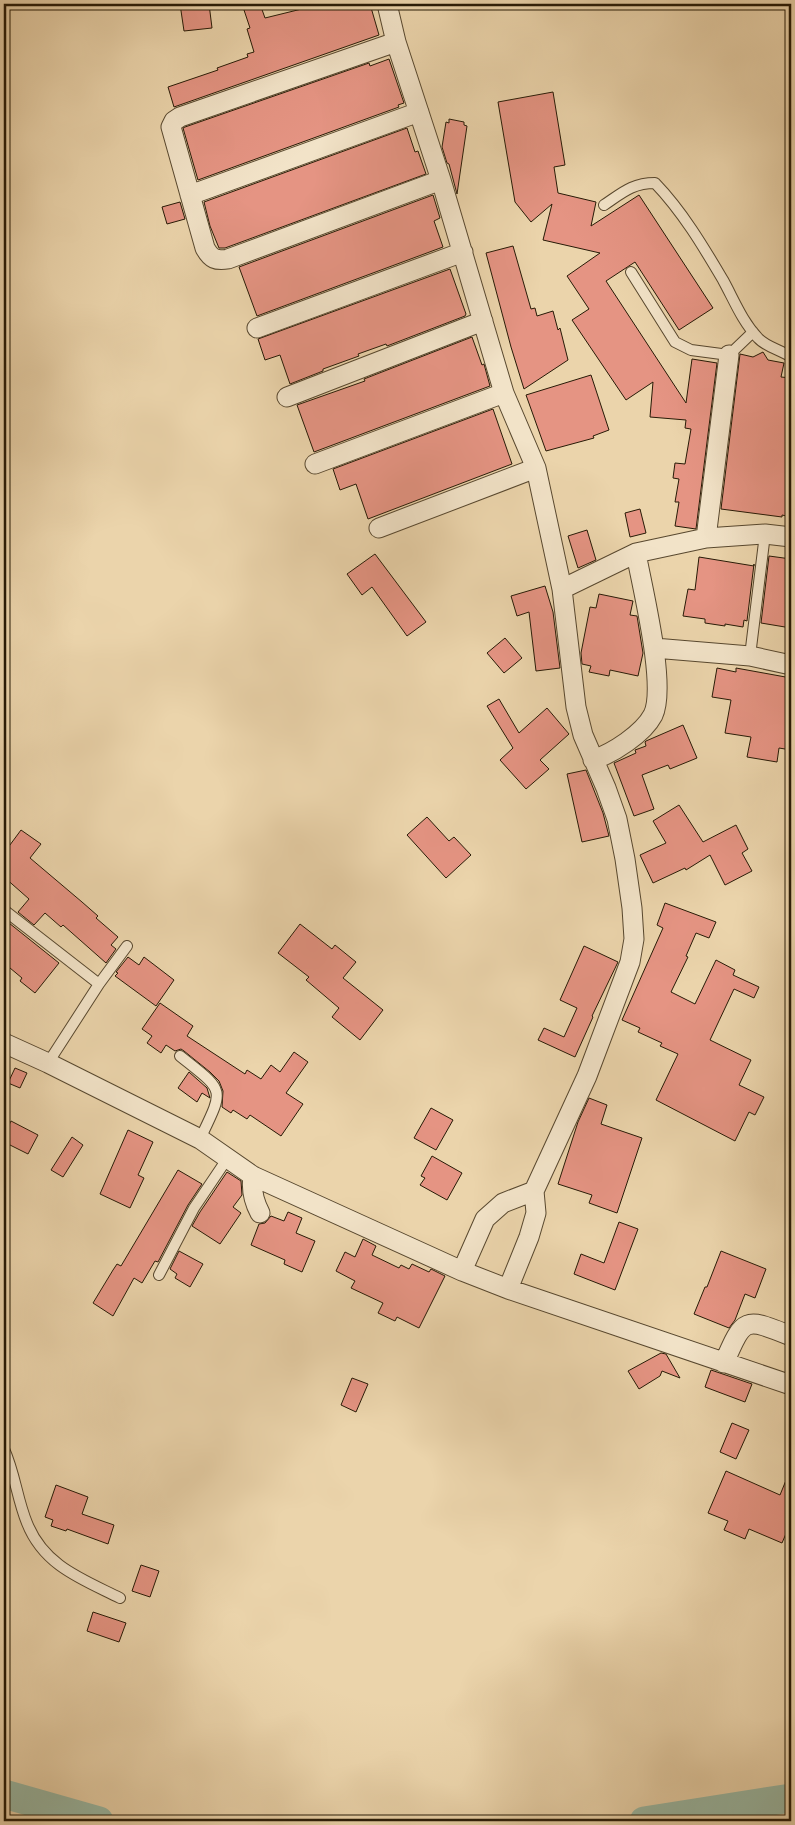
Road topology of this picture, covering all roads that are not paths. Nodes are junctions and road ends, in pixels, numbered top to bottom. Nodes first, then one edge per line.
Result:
1 (387, 4) edge
2 (396, 42) junction
3 (419, 112) junction
4 (441, 180) junction
5 (190, 196) junction
6 (604, 205) dead end
7 (463, 252) junction
8 (631, 272) dead end
9 (483, 321) junction
10 (257, 328) dead end
11 (753, 332) junction
12 (729, 355) junction
13 (791, 357) edge
14 (504, 393) junction
15 (287, 397) dead end
16 (315, 464) dead end
17 (536, 468) junction
18 (379, 528) dead end
19 (765, 534) junction
20 (791, 537) edge
21 (706, 538) junction
22 (636, 553) junction
23 (562, 589) junction
24 (654, 648) junction
25 (750, 656) junction
26 (791, 665) edge
27 (593, 760) junction
28 (4, 910) edge
29 (127, 946) dead end
30 (98, 984) junction
31 (4, 1043) edge
32 (180, 1056) dead end
33 (48, 1063) junction
34 (200, 1139) junction
35 (227, 1159) junction
36 (253, 1176) junction
37 (534, 1190) junction
38 (260, 1212) dead end
39 (462, 1271) junction
40 (159, 1275) dead end
41 (508, 1289) junction
42 (791, 1336) edge
43 (724, 1363) junction
44 (791, 1385) edge
45 (4, 1449) edge
46 (120, 1598) dead end

1 - 2 street
2 - 3 street
2 - 5 street
3 - 4 street
3 - 5 street
4 - 5 street
4 - 7 street
6 - 11 lane
7 - 9 street
7 - 10 street
8 - 12 lane
9 - 14 street
9 - 15 street
11 - 12 lane
11 - 13 lane
12 - 21 street
14 - 16 street
14 - 17 street
17 - 18 street
17 - 23 street
19 - 20 street
19 - 21 street
19 - 25 lane
21 - 22 street
22 - 23 street
22 - 24 street
23 - 27 street
24 - 25 street
24 - 27 street
25 - 26 street
27 - 37 street
28 - 30 lane
29 - 30 lane
30 - 33 lane
31 - 33 street
32 - 34 lane
33 - 34 street
34 - 35 street
35 - 36 street
35 - 40 lane
36 - 38 street
36 - 39 street
37 - 39 street
37 - 41 street
39 - 41 street
41 - 43 street
42 - 43 street
43 - 44 street
45 - 46 lane

